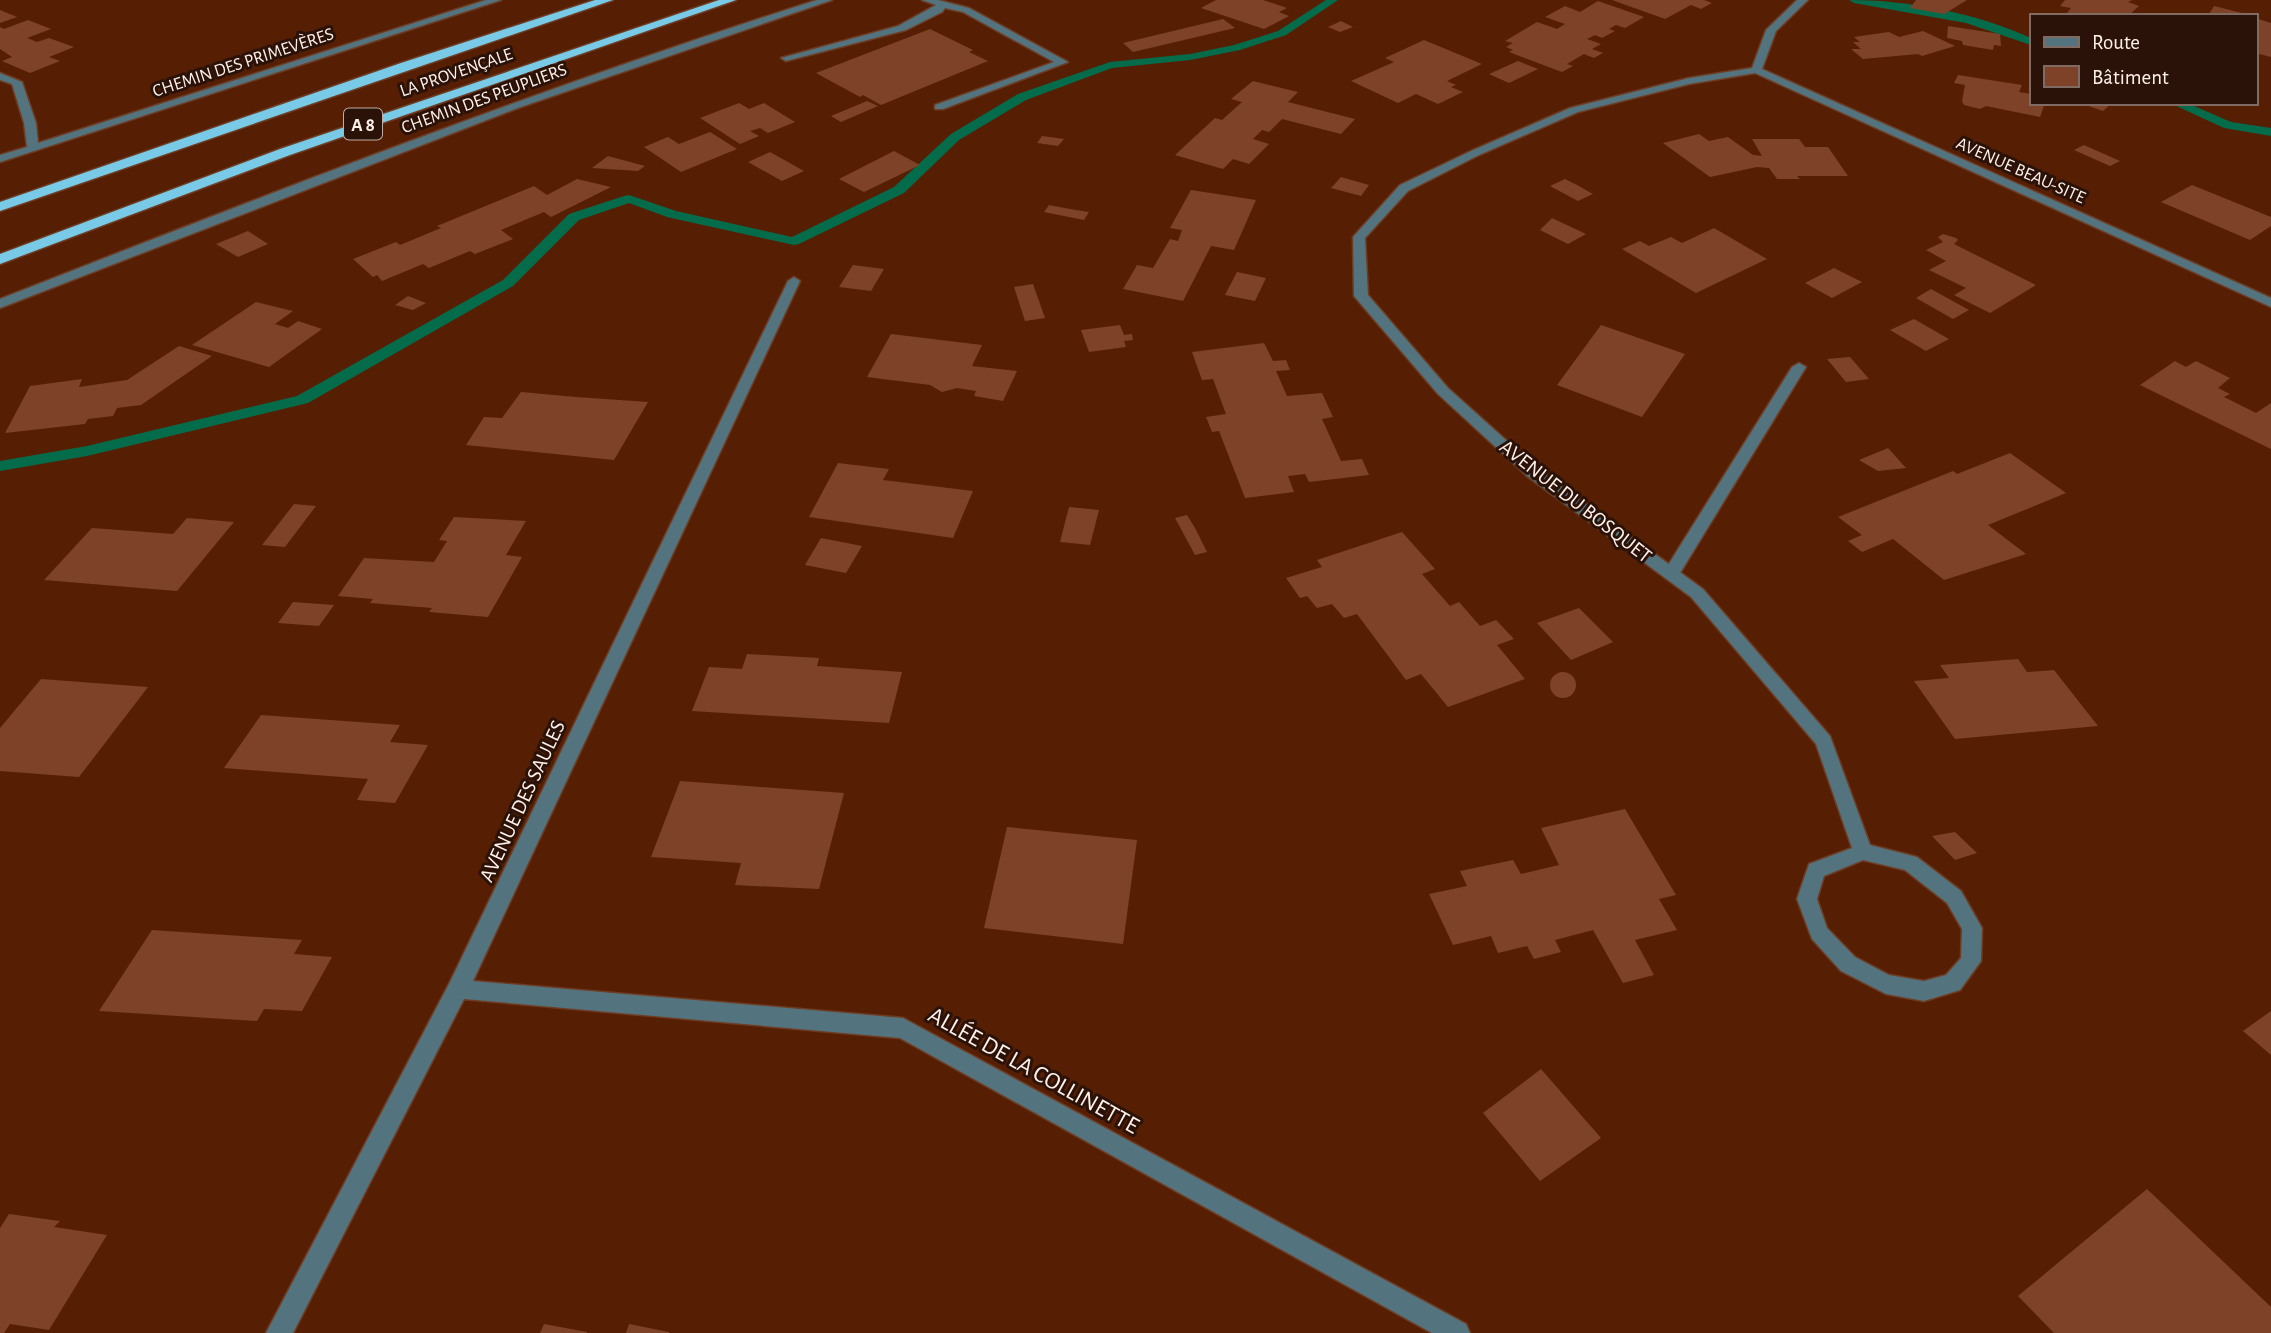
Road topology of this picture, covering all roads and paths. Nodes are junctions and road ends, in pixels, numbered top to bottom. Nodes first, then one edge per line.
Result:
1 (496, 0) edge
2 (607, 0) edge
3 (730, 0) edge
4 (827, 0) edge
5 (927, 0) edge
6 (1803, 0) edge
7 (942, 4) junction
8 (786, 58) dead end
9 (1756, 69) junction
10 (0, 76) edge
11 (939, 107) dead end
12 (33, 148) junction
13 (0, 159) edge
14 (0, 207) edge
15 (0, 259) edge
16 (794, 281) dead end
17 (2271, 303) edge
18 (0, 304) edge
19 (1800, 367) dead end
20 (1671, 574) junction
21 (1863, 852) junction
22 (458, 989) junction
23 (279, 1333) edge
24 (1457, 1333) edge

1 - 12 street, CHEMIN DES PRIMEVÈRES
2 - 14 highway, LA PROVENÇALE / A 8
3 - 15 highway, LA PROVENÇALE / A 8
4 - 18 street, CHEMIN DES PEUPLIERS
5 - 7 street
6 - 9 street
7 - 8 street
7 - 11 street
9 - 17 street, AVENUE BEAU-SITE
9 - 20 street, AVENUE DU BOSQUET
10 - 12 street
12 - 13 street, CHEMIN DES PRIMEVÈRES
16 - 22 street, AVENUE DES SAULES
19 - 20 street
20 - 21 street, AVENUE DU BOSQUET
21 - 21 street
22 - 23 street, AVENUE DES SAULES
22 - 24 street, ALLÉE DE LA COLLINETTE

